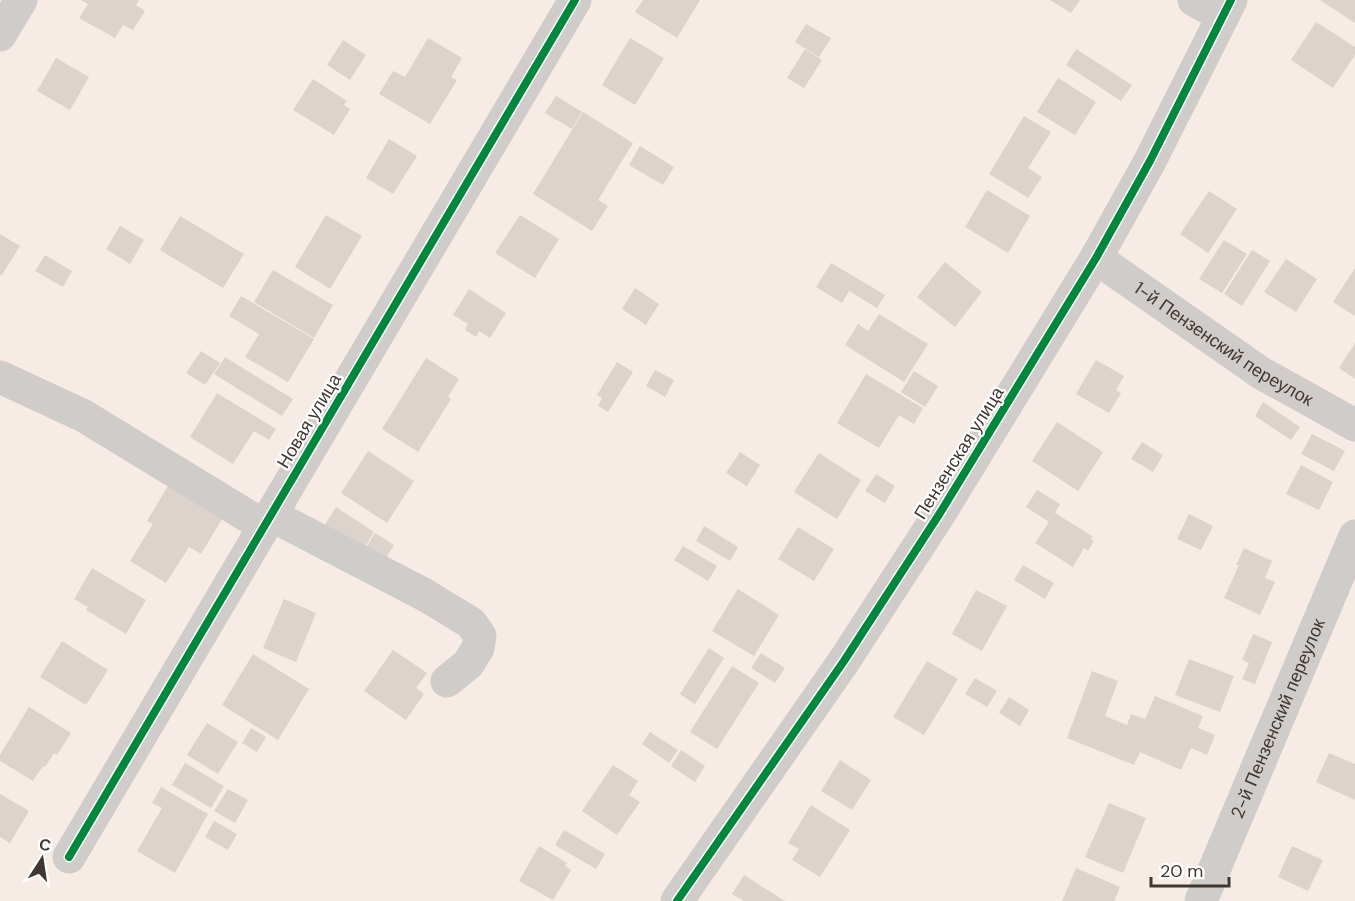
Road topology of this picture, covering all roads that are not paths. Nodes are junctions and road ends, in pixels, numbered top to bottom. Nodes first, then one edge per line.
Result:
1 (21, 0) edge
2 (575, 0) edge
3 (1194, 0) edge
4 (1227, 8) edge
5 (0, 35) edge
6 (1096, 258) junction
7 (0, 377) edge
8 (1355, 425) edge
9 (267, 521) junction
10 (1355, 536) edge
11 (447, 681) dead end
12 (69, 857) dead end
13 (677, 901) edge
14 (1201, 901) edge

1 - 5 street
2 - 9 street, Новая улица
3 - 4 street
4 - 6 street, Пензенская улица
6 - 8 street, 1-й Пензенский переулок
6 - 13 street, Пензенская улица
7 - 9 street
9 - 11 street
9 - 12 street, Новая улица
10 - 14 street, 2-й Пензенский переулок

